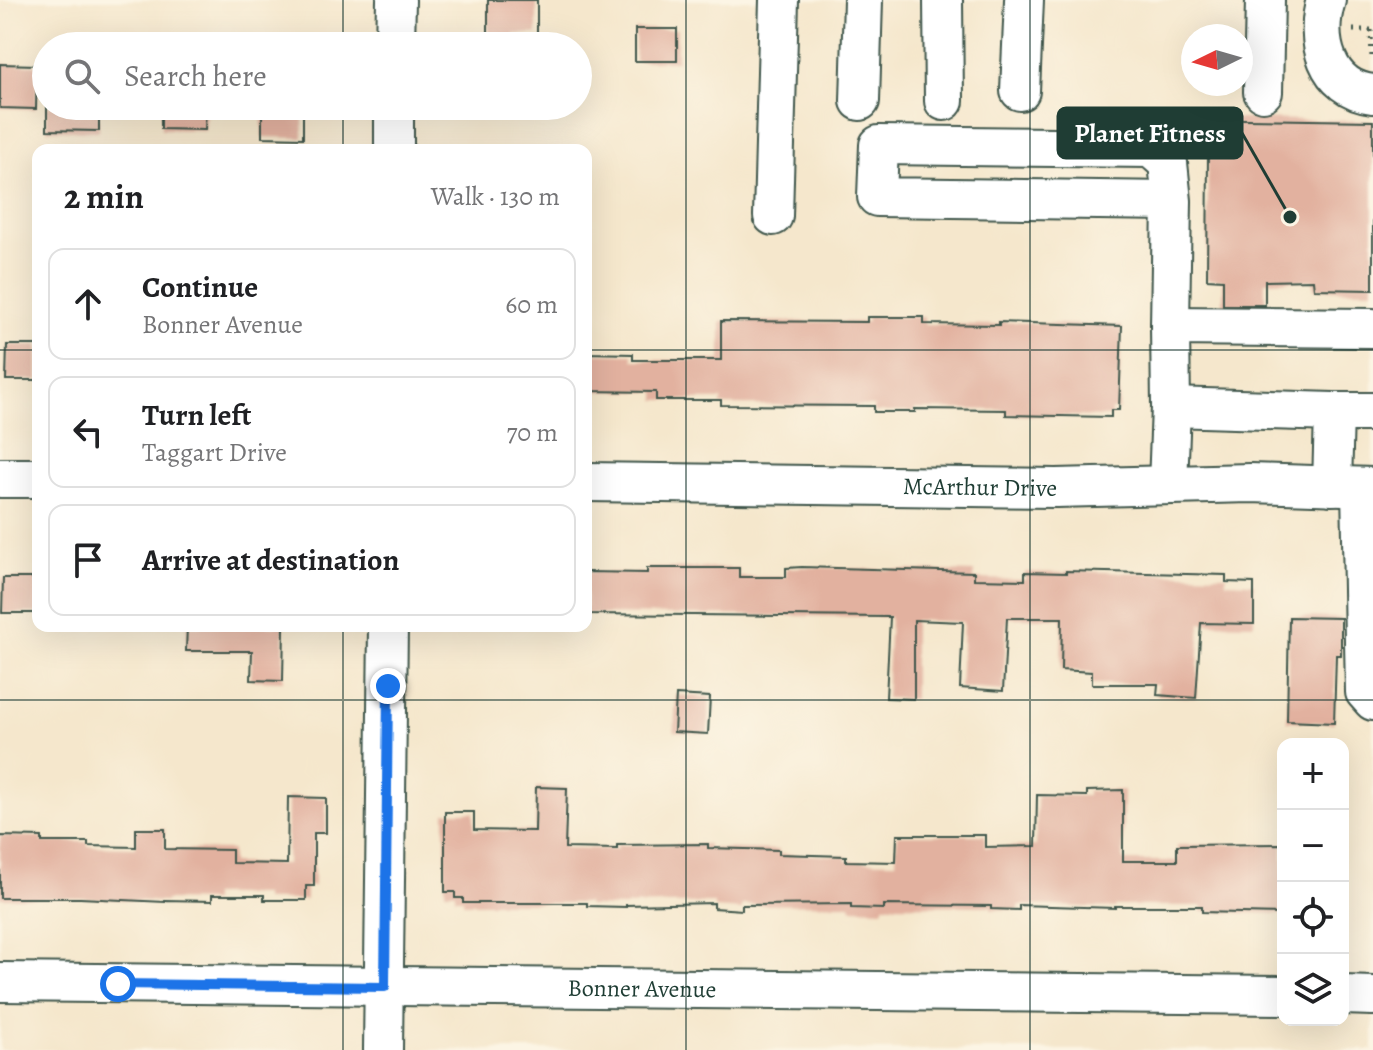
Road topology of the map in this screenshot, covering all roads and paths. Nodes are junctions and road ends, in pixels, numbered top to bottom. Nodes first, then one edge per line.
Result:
1 (396, 0) edge
2 (779, 0) edge
3 (863, 0) edge
4 (943, 0) edge
5 (1024, 0) edge
6 (1265, 0) edge
7 (1326, 0) edge
8 (1373, 30) edge
9 (395, 32) edge
10 (1373, 62) edge
11 (1020, 91) dead end
12 (1263, 92) dead end
13 (1373, 94) edge
14 (860, 101) dead end
15 (944, 101) dead end
16 (394, 120) edge
17 (394, 144) edge
18 (1172, 201) junction
19 (773, 216) dead end
20 (1170, 326) junction
21 (1373, 328) edge
22 (1171, 407) junction
23 (1334, 412) junction
24 (1373, 412) edge
25 (0, 478) edge
26 (32, 478) edge
27 (592, 482) edge
28 (1168, 485) junction
29 (1355, 487) edge
30 (1369, 608) edge
31 (388, 632) edge
32 (1373, 701) edge
33 (0, 982) edge
34 (385, 987) junction
35 (1277, 995) edge
36 (1349, 995) edge
37 (1373, 996) edge
38 (383, 1050) edge

1 - 9 street
2 - 19 street
3 - 14 street
4 - 15 street
5 - 11 street
6 - 12 street
7 - 13 street
8 - 10 path
16 - 17 street
18 - 18 street
18 - 20 street
20 - 21 street
20 - 22 street
22 - 23 street
22 - 28 street
23 - 24 street
23 - 29 street
25 - 26 street
27 - 28 street, McArthur Drive
28 - 29 street, McArthur Drive
29 - 30 street
30 - 32 street
31 - 34 street
33 - 34 street, Bonner Avenue
34 - 35 street, Bonner Avenue
34 - 38 street
36 - 37 street

